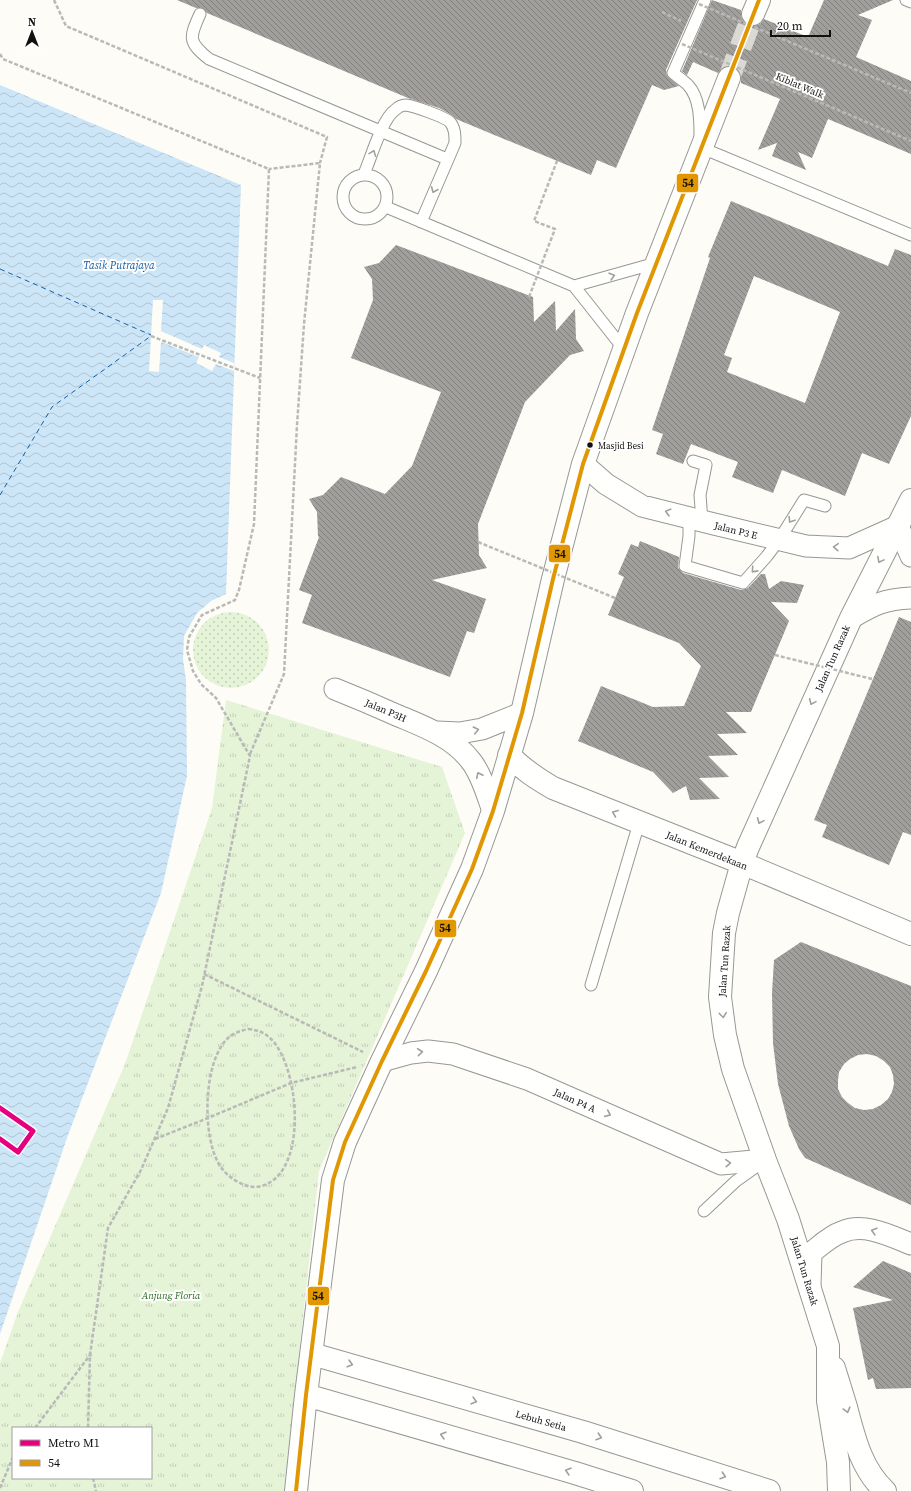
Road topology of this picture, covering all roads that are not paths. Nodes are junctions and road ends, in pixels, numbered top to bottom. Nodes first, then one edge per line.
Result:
1 (906, 0) edge
2 (702, 2) edge
3 (911, 2) edge
4 (200, 14) dead end
5 (729, 78) tunnel mouth
6 (381, 131) junction
7 (701, 150) junction
8 (447, 159) junction
9 (364, 174) junction
10 (386, 207) junction
11 (420, 222) junction
12 (911, 235) edge
13 (657, 263) junction
14 (574, 286) junction
15 (623, 348) junction
16 (693, 461) dead end
17 (583, 464) junction
18 (911, 500) edge
19 (825, 506) dead end
20 (695, 520) junction
21 (898, 526) junction
22 (779, 540) junction
23 (911, 556) edge
24 (911, 598) edge
25 (851, 618) junction
26 (335, 689) dead end
27 (522, 713) junction
28 (437, 732) junction
29 (509, 755) junction
30 (493, 811) junction
31 (639, 823) junction
32 (742, 863) junction
33 (911, 934) edge
34 (591, 985) dead end
35 (382, 1060) junction
36 (765, 1160) junction
37 (704, 1211) dead end
38 (911, 1244) edge
39 (810, 1288) junction
40 (828, 1346) junction
41 (312, 1354) junction
42 (306, 1395) junction
43 (296, 1491) edge
44 (632, 1491) edge
45 (769, 1491) edge
46 (839, 1491) edge
47 (884, 1491) edge

1 - 3 lane
2 - 7 lane
4 - 6 lane
5 - 7 street
6 - 8 lane
6 - 8 lane
9 -> 6 lane
7 - 12 lane
7 - 13 street
8 -> 11 lane
9 - 10 lane
9 - 10 lane
10 - 11 lane
11 - 14 lane
14 -> 13 lane
13 - 15 street
14 - 15 lane
15 - 17 street
16 - 20 lane
20 -> 17 street, Jalan P3 E
17 - 27 street
18 - 21 street, Jalan Tun Razak
19 -> 22 lane
20 - 22 street, Jalan P3 E
22 -> 20 lane
21 -> 22 street, Jalan P3 E
21 - 23 street
21 -> 25 street, Jalan Tun Razak
24 - 25 street
25 -> 32 street, Jalan Tun Razak
26 - 28 street, Jalan P3H
28 -> 27 street, Jalan P3H
27 - 29 street
30 -> 28 street, Jalan P3H
29 - 30 street
31 -> 29 street, Jalan Kemerdekaan
30 - 35 street
31 - 32 street, Jalan Kemerdekaan
31 - 34 lane
32 - 33 street, Jalan Kemerdekaan
32 -> 36 street, Jalan Tun Razak
35 -> 36 street, Jalan P4 A
35 - 41 street
36 - 37 lane
36 - 39 street, Jalan Tun Razak
38 -> 39 street
39 - 40 street, Jalan Tun Razak
40 - 46 street, Jalan Tun Razak
40 -> 47 street
41 - 42 street
41 -> 45 street, Lebuh Setia
42 - 43 street
44 -> 42 street

